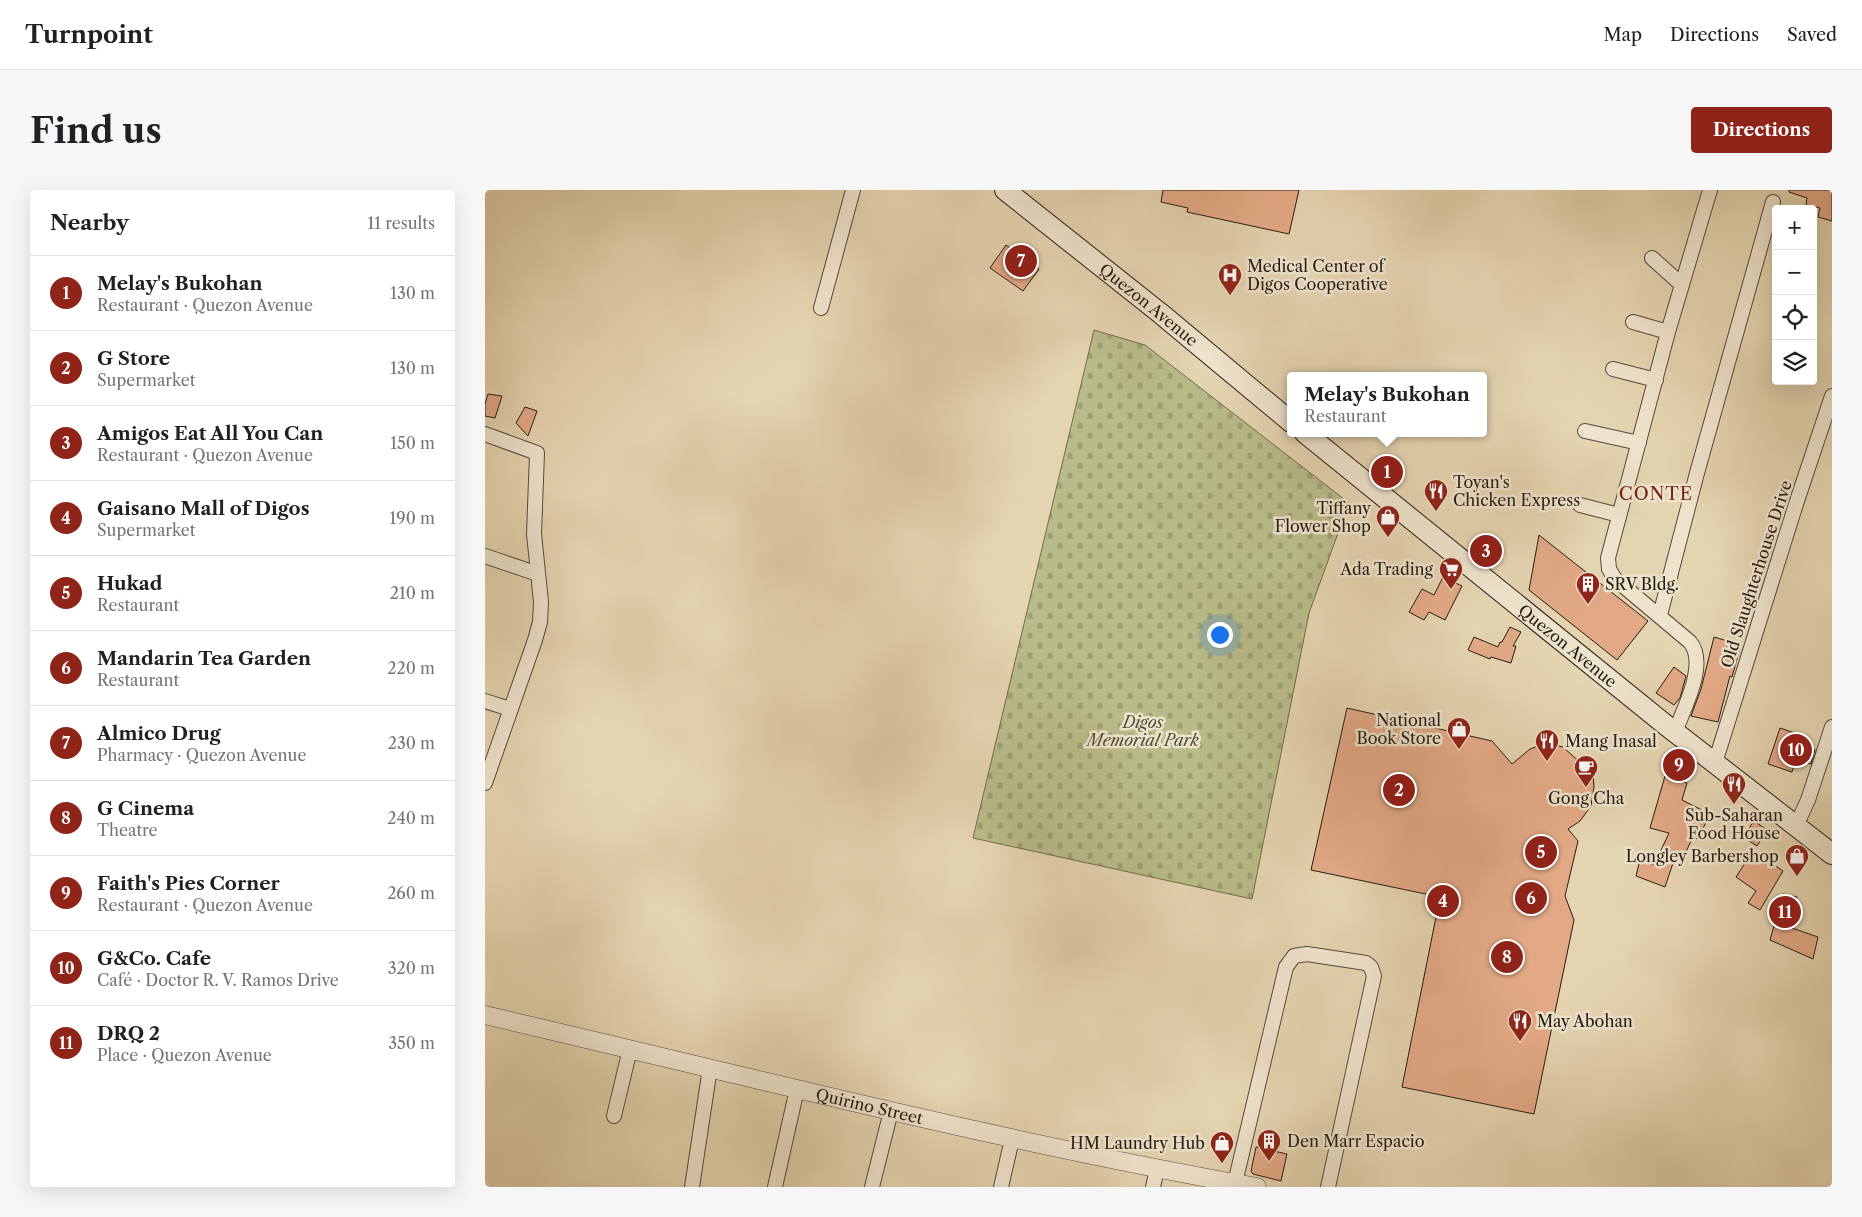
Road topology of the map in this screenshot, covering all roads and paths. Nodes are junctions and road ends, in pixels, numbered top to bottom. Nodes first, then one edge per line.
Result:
1 (853, 190) edge
2 (1005, 190) edge
3 (1709, 190) edge
4 (1773, 202) dead end
5 (1652, 258) dead end
6 (1682, 285) junction
7 (821, 308) dead end
8 (1633, 322) dead end
9 (1668, 332) junction
10 (1613, 369) dead end
11 (1656, 380) junction
12 (1832, 396) edge
13 (1287, 419) edge
14 (1585, 431) dead end
15 (485, 434) edge
16 (1310, 437) edge
17 (1639, 443) junction
18 (1580, 505) dead end
19 (1619, 515) junction
20 (485, 556) edge
21 (537, 574) junction
22 (1660, 615) junction
23 (485, 701) edge
24 (510, 709) junction
25 (1832, 728) edge
26 (1675, 732) junction
27 (1715, 763) junction
28 (485, 783) edge
29 (1796, 826) junction
30 (1832, 854) edge
31 (485, 1015) edge
32 (630, 1049) junction
33 (710, 1068) junction
34 (797, 1089) junction
35 (891, 1111) junction
36 (614, 1116) dead end
37 (1012, 1139) junction
38 (1157, 1169) junction
39 (1235, 1183) junction
40 (692, 1187) edge
41 (775, 1187) edge
42 (872, 1187) edge
43 (1001, 1187) edge
44 (1153, 1187) edge
45 (1257, 1187) edge
46 (1328, 1187) edge

1 - 7 street
2 - 13 main road, Quezon Avenue
3 - 6 street
4 - 22 street
5 - 6 street
6 - 9 street
8 - 9 street
9 - 11 street
10 - 11 street
11 - 17 street
12 - 27 street, Old Slaughterhouse Drive
14 - 17 street
15 - 21 street
16 - 26 main road, Quezon Avenue
17 - 19 street
18 - 19 street
19 - 22 street
20 - 21 street
21 - 24 street
22 - 26 street
23 - 24 street
24 - 28 street
25 - 29 street
26 - 27 main road, Quezon Avenue
27 - 29 main road, Quezon Avenue
29 - 30 main road, Quezon Avenue
31 - 32 street, Quirino Street
32 - 33 street, Quirino Street
32 - 36 street
33 - 34 street, Quirino Street
33 - 40 street
34 - 35 street, Quirino Street
34 - 41 street
35 - 37 street, Quirino Street
35 - 42 street
37 - 38 street, Quirino Street
37 - 43 street
38 - 39 street, Quirino Street
38 - 44 street
39 - 45 street, Quirino Street
39 - 46 street

